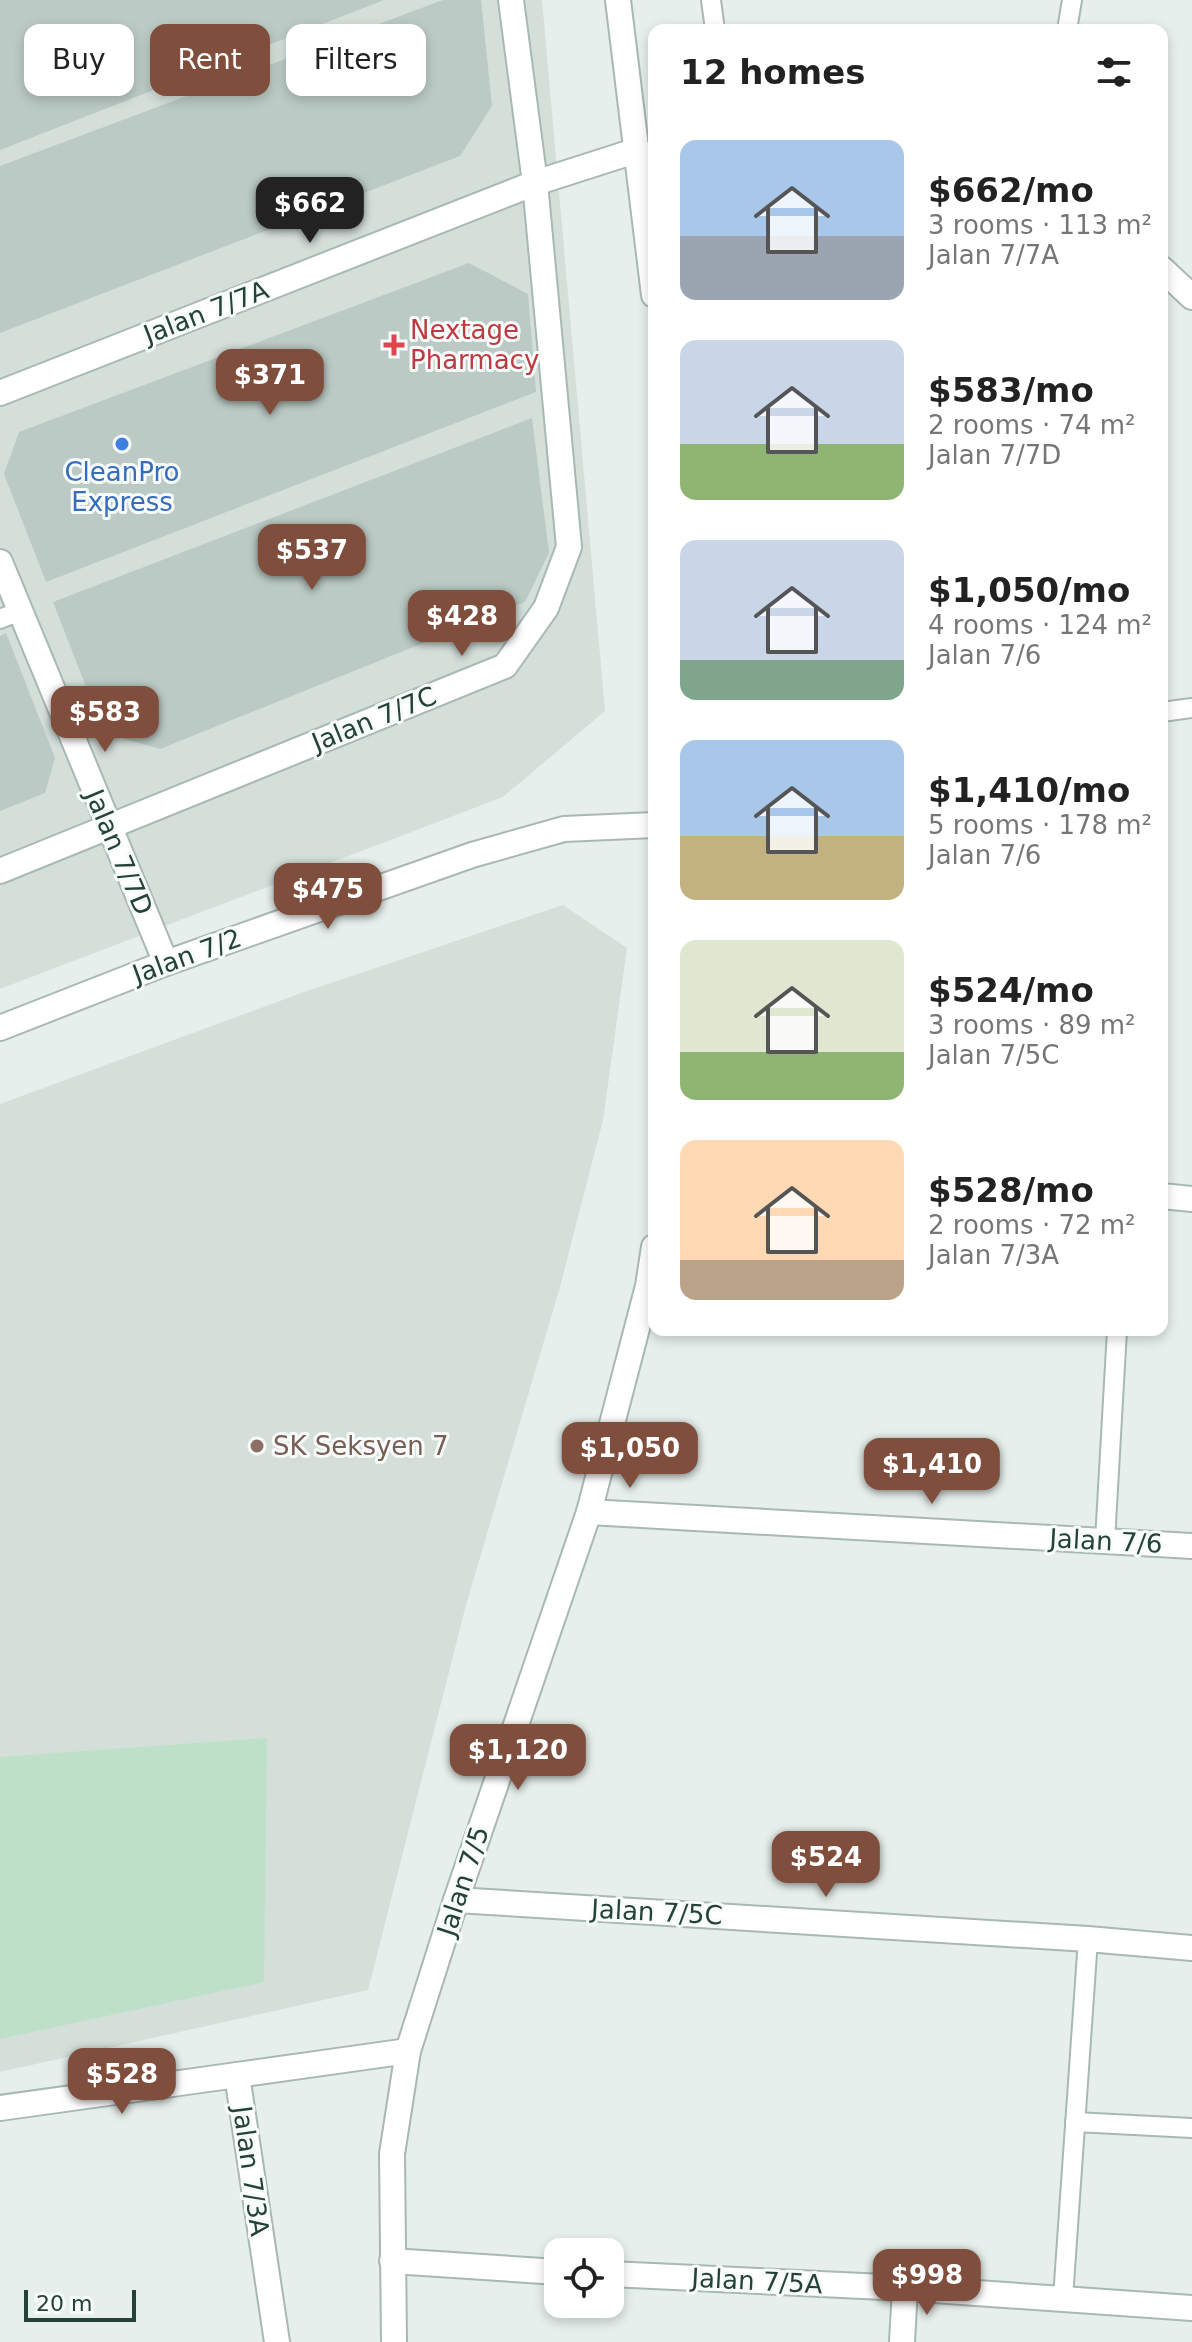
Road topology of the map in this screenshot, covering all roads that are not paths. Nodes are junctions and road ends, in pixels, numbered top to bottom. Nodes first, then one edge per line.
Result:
1 (511, 0) edge
2 (618, 0) edge
3 (711, 0) edge
4 (1072, 0) edge
5 (714, 24) edge
6 (1068, 24) edge
7 (638, 150) junction
8 (535, 183) junction
9 (648, 231) edge
10 (1168, 275) edge
11 (1192, 297) edge
12 (0, 393) edge
13 (0, 562) edge
14 (10, 615) edge
15 (1192, 708) edge
16 (1168, 711) edge
17 (648, 825) edge
18 (109, 826) junction
19 (0, 871) edge
20 (166, 963) junction
21 (0, 1028) edge
22 (1168, 1197) edge
23 (1192, 1199) edge
24 (648, 1280) edge
25 (1117, 1336) edge
26 (589, 1512) junction
27 (1105, 1541) junction
28 (1192, 1546) edge
29 (456, 1900) junction
30 (1088, 1939) junction
31 (1192, 1948) edge
32 (408, 2051) junction
33 (237, 2075) junction
34 (0, 2108) edge
35 (1075, 2122) junction
36 (1192, 2128) edge
37 (392, 2261) junction
38 (544, 2271) edge
39 (624, 2275) edge
40 (905, 2288) junction
41 (1063, 2298) junction
42 (1192, 2308) edge
43 (277, 2342) edge
44 (394, 2342) edge
45 (902, 2342) edge

1 - 8 street, Jalan 7/7C
2 - 7 street
3 - 5 lane
4 - 6 lane
7 - 8 street, Jalan 7/7A
7 - 9 street
8 - 12 street, Jalan 7/7A
8 - 18 street, Jalan 7/7C
10 - 11 street
13 - 14 street, Jalan 7/7D
14 - 18 street, Jalan 7/7D
15 - 16 lane
17 - 20 street, Jalan 7/2
18 - 19 street, Jalan 7/7C
18 - 20 street, Jalan 7/7D
20 - 21 street, Jalan 7/2
22 - 23 street
24 - 26 street, Jalan 7/5
25 - 27 lane
26 - 27 street, Jalan 7/6
26 - 29 street, Jalan 7/5
27 - 28 street, Jalan 7/6
29 - 30 street, Jalan 7/5C
29 - 32 street, Jalan 7/5
30 - 31 street, Jalan 7/5C
30 - 35 lane
32 - 33 street, Jalan 7/3A
32 - 37 street, Jalan 7/5
33 - 34 street
33 - 43 street, Jalan 7/3A
35 - 36 lane
35 - 41 lane
37 - 38 street
37 - 44 street, Jalan 7/5
39 - 40 street, Jalan 7/5A
40 - 41 street, Jalan 7/5A
40 - 45 street
41 - 42 street, Jalan 7/5A

